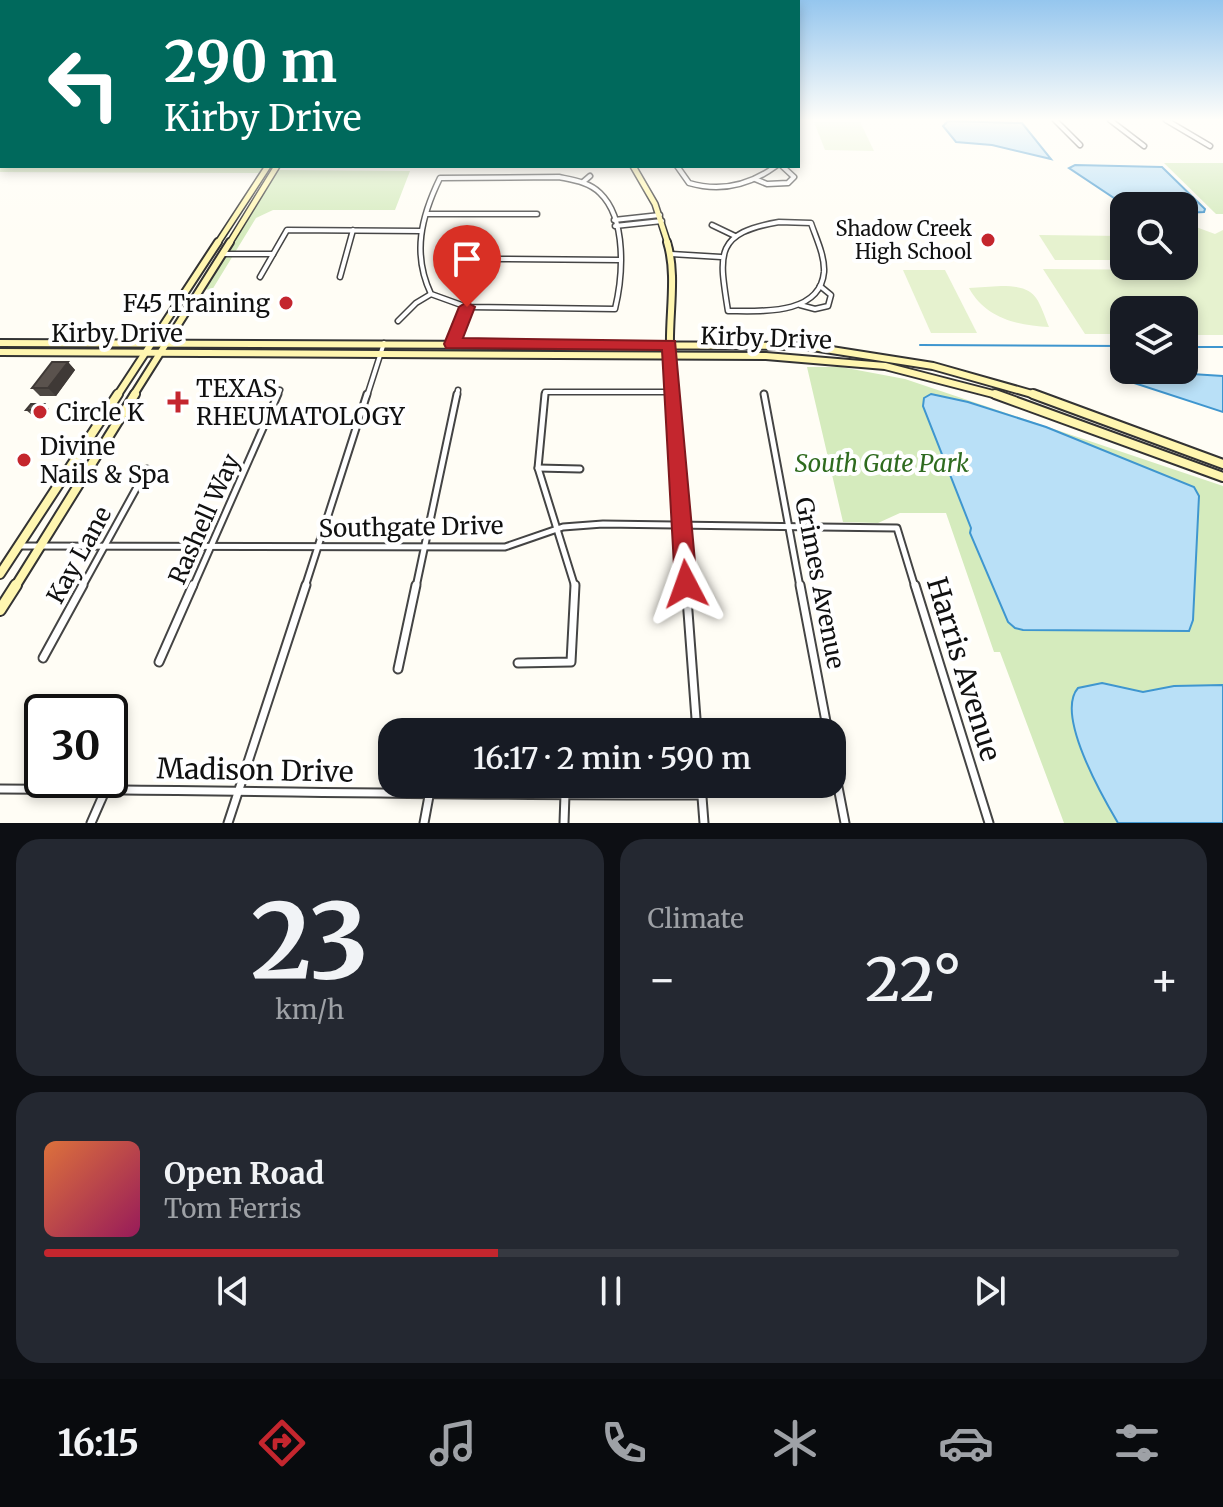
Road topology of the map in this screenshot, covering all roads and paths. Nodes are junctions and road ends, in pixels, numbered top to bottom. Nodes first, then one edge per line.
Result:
1 (267, 168) edge
2 (276, 168) edge
3 (634, 168) edge
4 (678, 168) edge
5 (775, 168) edge
6 (783, 168) edge
7 (590, 176) dead end
8 (755, 179) junction
9 (583, 182) junction
10 (237, 214) junction
11 (427, 214) junction
12 (537, 214) dead end
13 (661, 218) junction
14 (614, 223) junction
15 (712, 225) dead end
16 (353, 230) junction
17 (421, 231) junction
18 (735, 236) junction
19 (223, 254) junction
20 (273, 254) junction
21 (671, 254) junction
22 (721, 257) junction
23 (498, 259) dead end
24 (619, 260) junction
25 (260, 277) dead end
26 (340, 277) dead end
27 (820, 286) junction
28 (431, 294) junction
29 (799, 304) junction
30 (467, 307) junction
31 (398, 321) dead end
32 (0, 343) edge
33 (152, 343) junction
34 (167, 343) junction
35 (241, 343) junction
36 (304, 343) junction
37 (384, 343) junction
38 (452, 344) junction
39 (670, 345) junction
40 (0, 352) edge
41 (145, 353) junction
42 (161, 353) junction
43 (187, 353) junction
44 (243, 353) junction
45 (381, 353) junction
46 (670, 356) junction
47 (893, 357) junction
48 (893, 368) junction
49 (280, 390) dead end
50 (458, 390) dead end
51 (673, 392) junction
52 (764, 394) dead end
53 (102, 419) junction
54 (119, 419) junction
55 (1223, 464) edge
56 (538, 468) junction
57 (147, 469) dead end
58 (580, 469) dead end
59 (1223, 477) edge
60 (682, 525) junction
61 (789, 526) junction
62 (897, 528) joint
63 (558, 529) junction
64 (105, 544) junction
65 (18, 546) junction
66 (40, 546) junction
67 (212, 546) junction
68 (318, 547) junction
69 (423, 547) junction
70 (0, 574) edge
71 (0, 610) edge
72 (43, 658) dead end
73 (159, 662) dead end
74 (518, 663) dead end
75 (398, 669) dead end
76 (696, 718) edge
77 (825, 718) edge
78 (0, 789) edge
79 (24, 789) edge
80 (239, 790) junction
81 (128, 791) edge
82 (378, 794) edge
83 (102, 798) edge
84 (429, 798) edge
85 (565, 798) edge
86 (702, 798) edge
87 (840, 798) edge
88 (91, 823) edge
89 (228, 823) edge
90 (424, 823) edge
91 (564, 823) edge
92 (704, 823) edge
93 (845, 823) edge
94 (989, 823) edge

1 - 10 main road
2 - 19 main road
3 - 13 main road
4 - 8 street
5 - 8 street
6 - 8 street
7 - 9 street
9 - 11 street
9 - 14 street
10 - 19 main road
10 - 33 main road
11 - 12 street
11 - 17 street
13 - 14 street
13 - 21 main road
14 - 24 street
15 - 18 street
16 - 17 street
16 - 20 street
16 - 26 street
17 - 28 street
18 - 22 street
18 - 27 street
19 - 20 street
19 - 34 main road
20 - 25 street
21 - 22 street
21 - 39 main road
22 - 29 street
23 - 24 street
24 - 30 street
27 - 29 street
27 - 29 street
28 - 30 street
28 - 31 street
30 - 38 street
32 - 33 main road, Kirby Drive
33 - 34 main road, Kirby Drive
33 - 41 main road
34 - 35 main road, Kirby Drive
34 - 42 main road
35 - 36 main road, Kirby Drive
35 - 43 main road
36 - 37 main road, Kirby Drive
36 - 44 main road
37 - 38 main road, Kirby Drive
37 - 45 street
38 - 39 main road, Kirby Drive
39 - 46 main road
39 - 47 main road, Kirby Drive
40 - 41 main road, Kirby Drive
41 - 42 main road, Kirby Drive
41 - 53 main road
42 - 43 main road, Kirby Drive
42 - 54 main road
43 - 44 main road, Kirby Drive
44 - 45 main road, Kirby Drive
45 - 46 main road, Kirby Drive
45 - 68 street
46 - 48 main road, Kirby Drive
46 - 51 street
47 - 48 main road
47 - 55 main road, Kirby Drive
48 - 59 main road, Kirby Drive
49 - 67 street, Rashell Way
50 - 69 street
51 - 56 street
51 - 60 street
52 - 61 street, Grimes Avenue
53 - 54 street
53 - 65 main road
54 - 66 main road
56 - 58 street
56 - 63 street
57 - 64 street, Kay Lane
60 - 61 street, Southgate Drive
60 - 63 street, Southgate Drive
60 - 76 street
61 - 62 street, Southgate Drive
61 - 77 street, Grimes Avenue
62 - 94 street, Harris Avenue
63 - 69 street, Southgate Drive
63 - 74 street
64 - 66 street, Southgate Drive
64 - 67 street, Southgate Drive
64 - 72 street, Kay Lane
65 - 66 street, Southgate Drive
65 - 70 main road
66 - 71 main road
67 - 68 street, Southgate Drive
67 - 73 street, Rashell Way
68 - 69 street, Southgate Drive
68 - 80 street
69 - 75 street
78 - 79 street, Madison Drive
80 - 81 street, Madison Drive
80 - 82 street, Madison Drive
80 - 89 street
83 - 88 street
84 - 90 street
85 - 91 street
86 - 92 street
87 - 93 street

